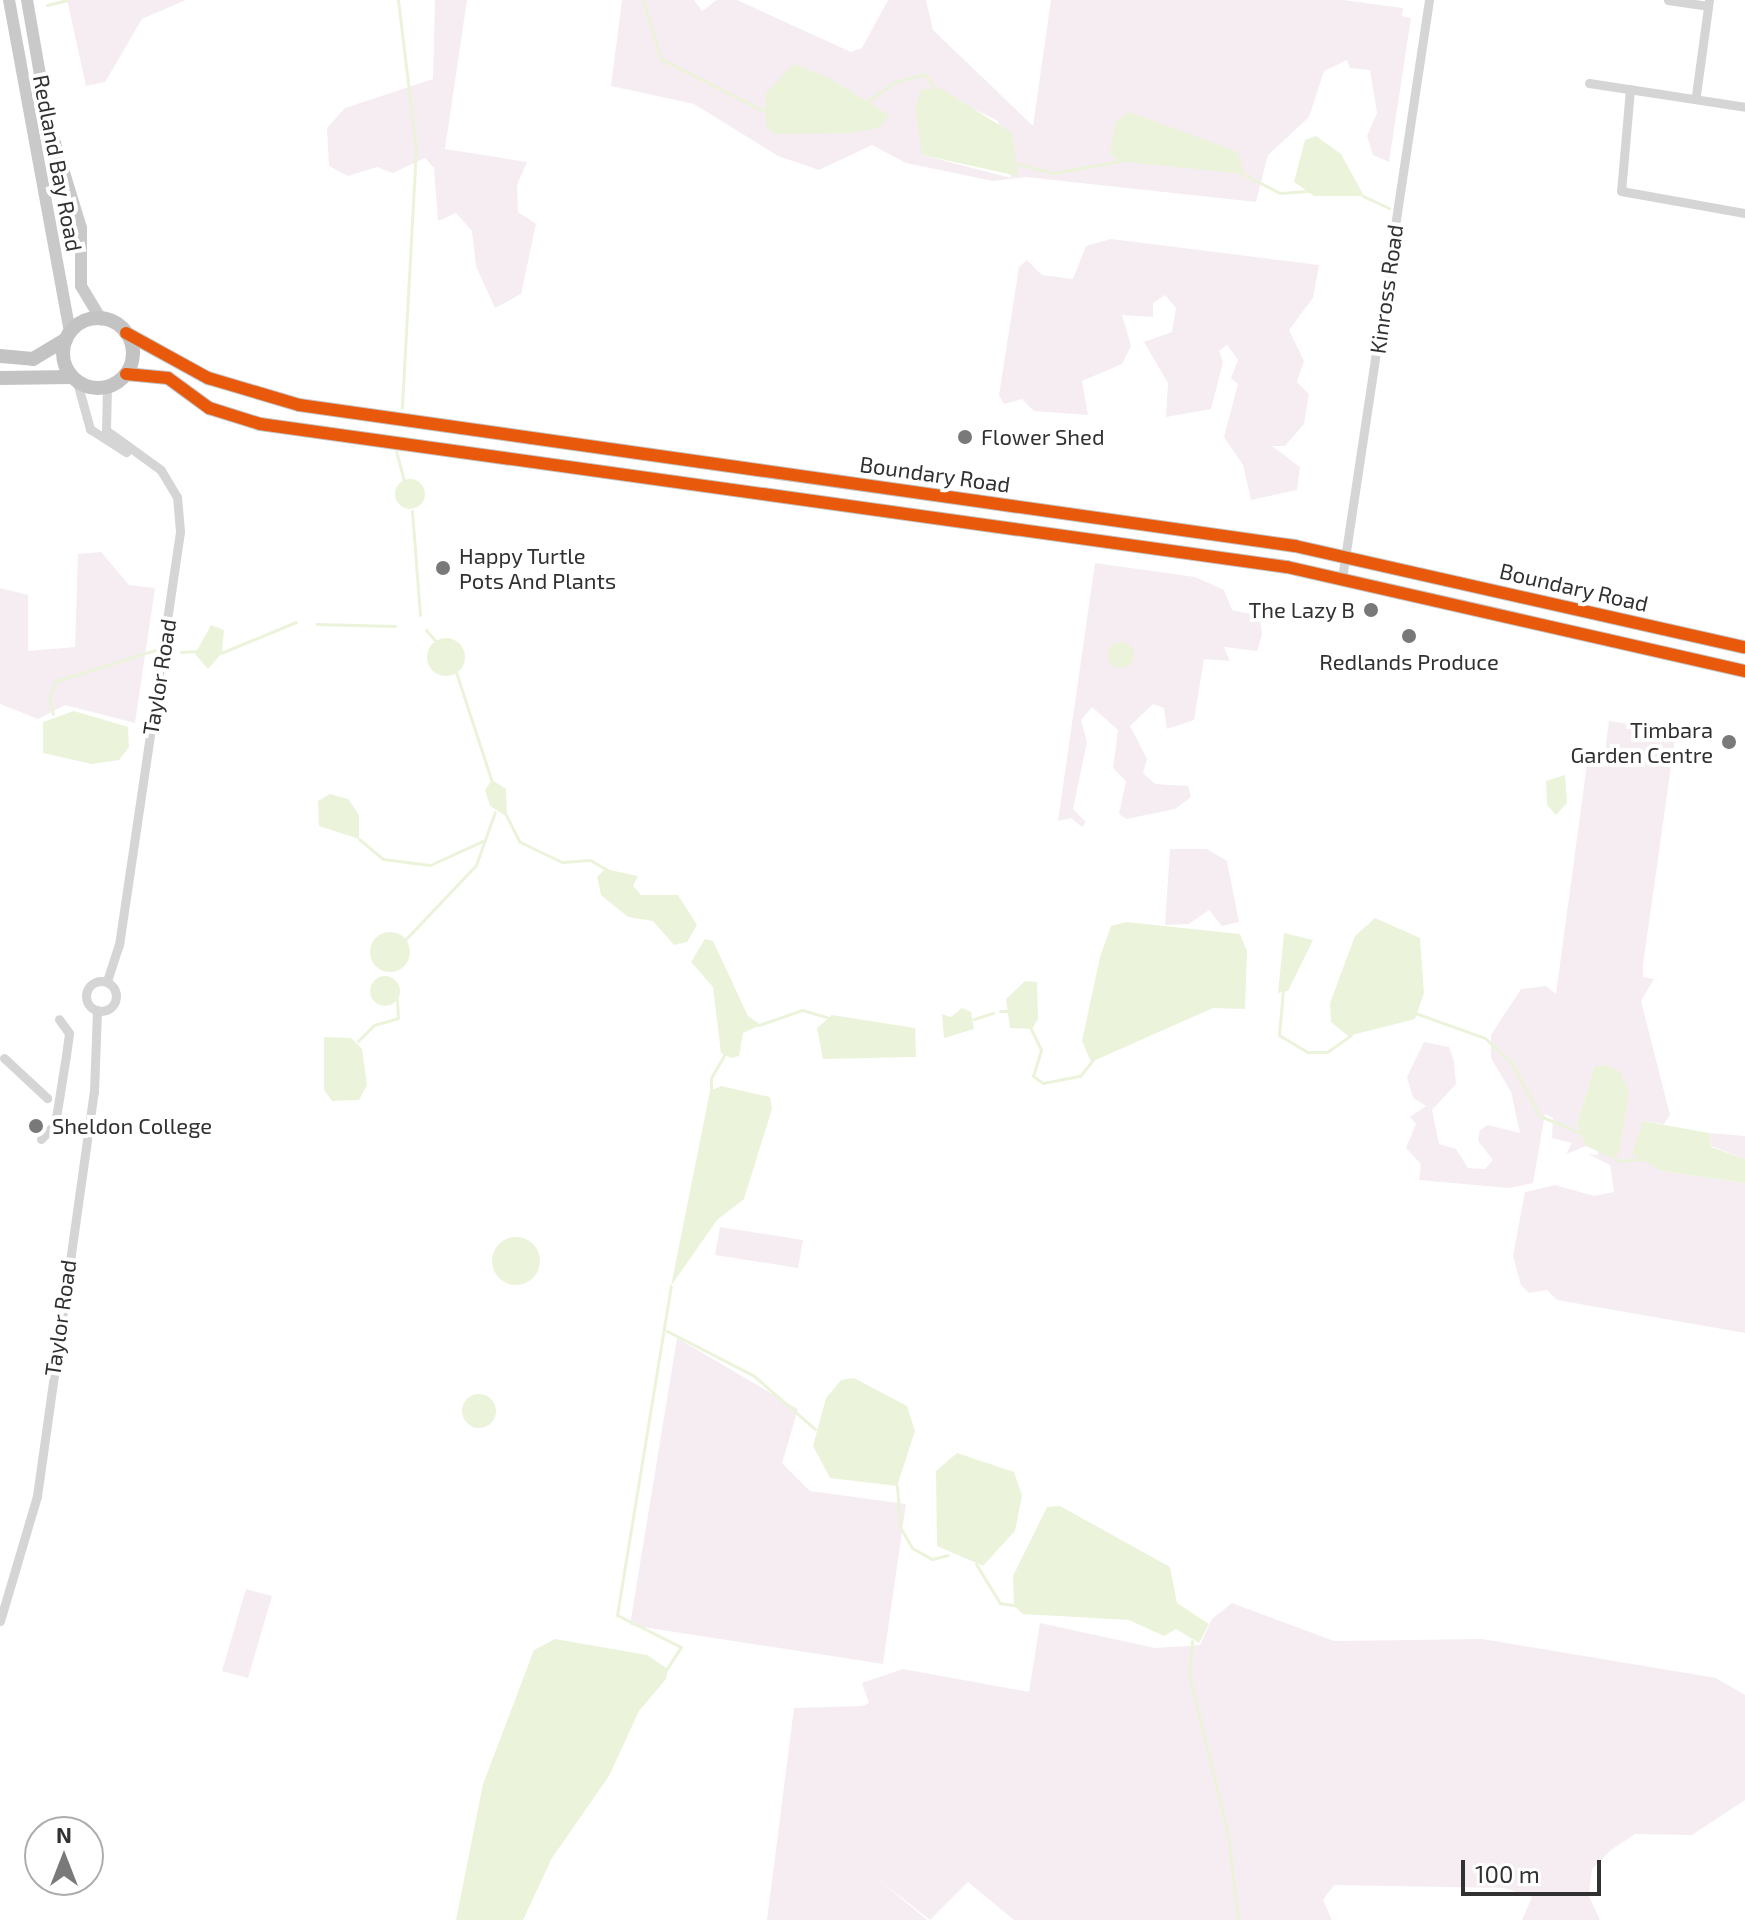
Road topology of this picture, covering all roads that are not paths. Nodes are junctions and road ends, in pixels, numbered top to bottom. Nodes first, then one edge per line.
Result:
1 (9, 0) edge
2 (27, 0) edge
3 (1429, 0) edge
4 (1668, 0) edge
5 (1709, 3) edge
6 (1589, 83) dead end
7 (1630, 89) junction
8 (1696, 95) junction
9 (1745, 107) edge
10 (1745, 213) edge
11 (101, 319) junction
12 (126, 333) junction
13 (68, 336) junction
14 (0, 356) edge
15 (126, 374) junction
16 (0, 378) edge
17 (75, 379) junction
18 (107, 387) junction
19 (161, 470) junction
20 (1346, 555) junction
21 (1342, 578) junction
22 (1745, 647) edge
23 (1745, 671) edge
24 (107, 981) junction
25 (97, 1010) junction
26 (59, 1019) dead end
27 (4, 1058) dead end
28 (47, 1098) dead end
29 (41, 1139) dead end
30 (0, 1621) edge

1 - 13 main road, Redland Bay Road
2 - 11 main road, Redland Bay Road
3 - 20 street, Kinross Road
4 - 5 street
5 - 8 street
6 - 7 street
7 - 8 street
7 - 10 street
8 - 9 street
11 - 12 highway
11 - 13 highway
12 - 15 highway
12 - 20 highway, Boundary Road
13 - 14 highway
13 - 17 highway
15 - 18 highway
15 - 21 highway, Boundary Road
16 - 17 highway
17 - 18 highway
17 - 19 street
18 - 19 street, Taylor Road
19 - 24 street, Taylor Road
20 - 21 street, Kinross Road
20 - 22 highway, Boundary Road
21 - 23 highway, Boundary Road
24 - 25 street
24 - 25 street
25 - 30 street, Taylor Road
26 - 29 street
27 - 28 street

